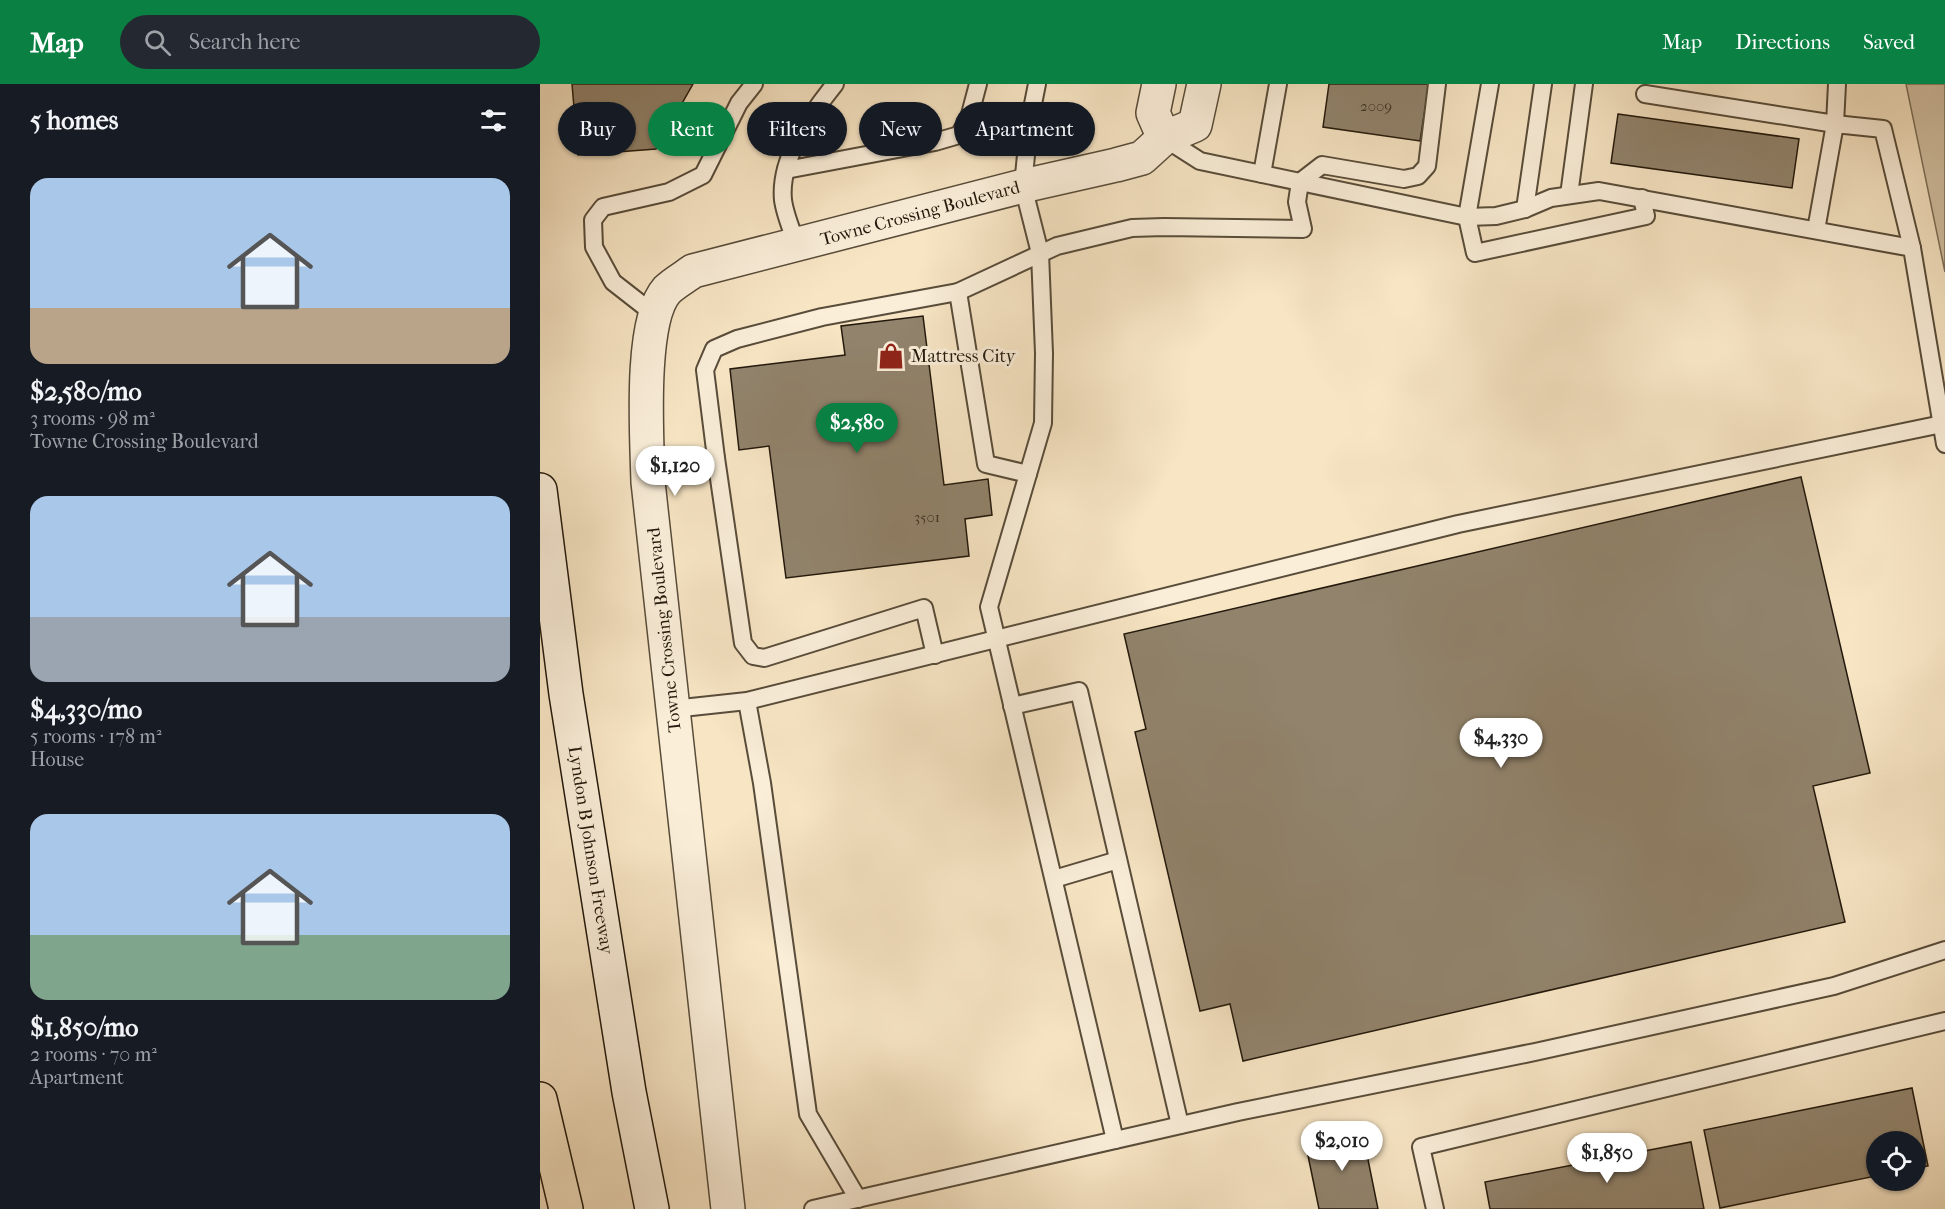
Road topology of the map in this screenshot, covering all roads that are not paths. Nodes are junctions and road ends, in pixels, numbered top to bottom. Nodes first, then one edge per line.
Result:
1 (753, 84) edge
2 (835, 84) edge
3 (978, 84) edge
4 (1037, 84) edge
5 (1159, 84) edge
6 (1204, 84) edge
7 (1278, 84) edge
8 (1437, 84) edge
9 (1490, 84) edge
10 (1543, 84) edge
11 (1584, 84) edge
12 (1837, 84) edge
13 (1686, 92) edge
14 (1645, 94) dead end
15 (1835, 124) junction
16 (1164, 138) junction
17 (786, 170) junction
18 (1262, 174) junction
19 (1300, 182) junction
20 (1023, 186) junction
21 (1569, 195) junction
22 (1642, 198) junction
23 (1525, 209) junction
24 (1467, 217) junction
25 (1816, 230) junction
26 (797, 245) junction
27 (1912, 248) junction
28 (1040, 253) junction
29 (958, 292) junction
30 (654, 314) junction
31 (1942, 424) junction
32 (1945, 444) edge
33 (716, 458) junction
34 (647, 465) junction
35 (1028, 474) junction
36 (540, 490) edge
37 (997, 640) junction
38 (935, 655) junction
39 (747, 701) junction
40 (1012, 706) junction
41 (673, 709) junction
42 (1118, 860) junction
43 (1054, 879) junction
44 (1945, 950) edge
45 (1945, 1021) edge
46 (540, 1099) edge
47 (1179, 1125) junction
48 (1115, 1140) junction
49 (858, 1199) junction
50 (566, 1209) edge
51 (652, 1209) edge
52 (728, 1209) edge
53 (813, 1209) edge
54 (1435, 1209) edge

1 - 30 lane
2 - 17 lane
3 - 17 lane
4 - 20 lane
5 - 16 street
6 - 16 street, Towne Crossing Boulevard
7 - 18 lane
8 - 19 lane
9 - 24 lane
10 - 23 lane
11 - 21 lane
12 - 15 lane
13 - 14 lane
13 - 15 lane
15 - 25 lane
15 - 27 lane
16 - 18 lane
16 - 20 street, Towne Crossing Boulevard
17 - 26 lane
18 - 19 lane
19 - 24 lane
19 - 28 lane
20 - 26 street, Towne Crossing Boulevard
20 - 28 lane
21 - 22 lane
21 - 23 lane
22 - 24 lane
22 - 25 lane
23 - 24 lane
25 - 27 lane
26 - 30 street, Towne Crossing Boulevard
27 - 31 lane
28 - 29 lane
28 - 35 lane
29 - 33 lane
29 - 35 lane
30 - 34 street, Towne Crossing Boulevard
31 - 32 lane
31 - 37 lane
33 - 34 lane
33 - 38 lane
34 - 41 street, Towne Crossing Boulevard
35 - 37 lane
36 - 51 street, Lyndon B Johnson Freeway
37 - 38 lane
37 - 40 lane
38 - 39 lane
39 - 41 lane
39 - 49 lane
40 - 42 lane
40 - 43 lane
41 - 52 street, Towne Crossing Boulevard
42 - 43 lane
42 - 47 lane
43 - 48 lane
44 - 47 lane
45 - 54 lane
46 - 50 highway
47 - 48 lane
48 - 49 lane
49 - 53 lane

